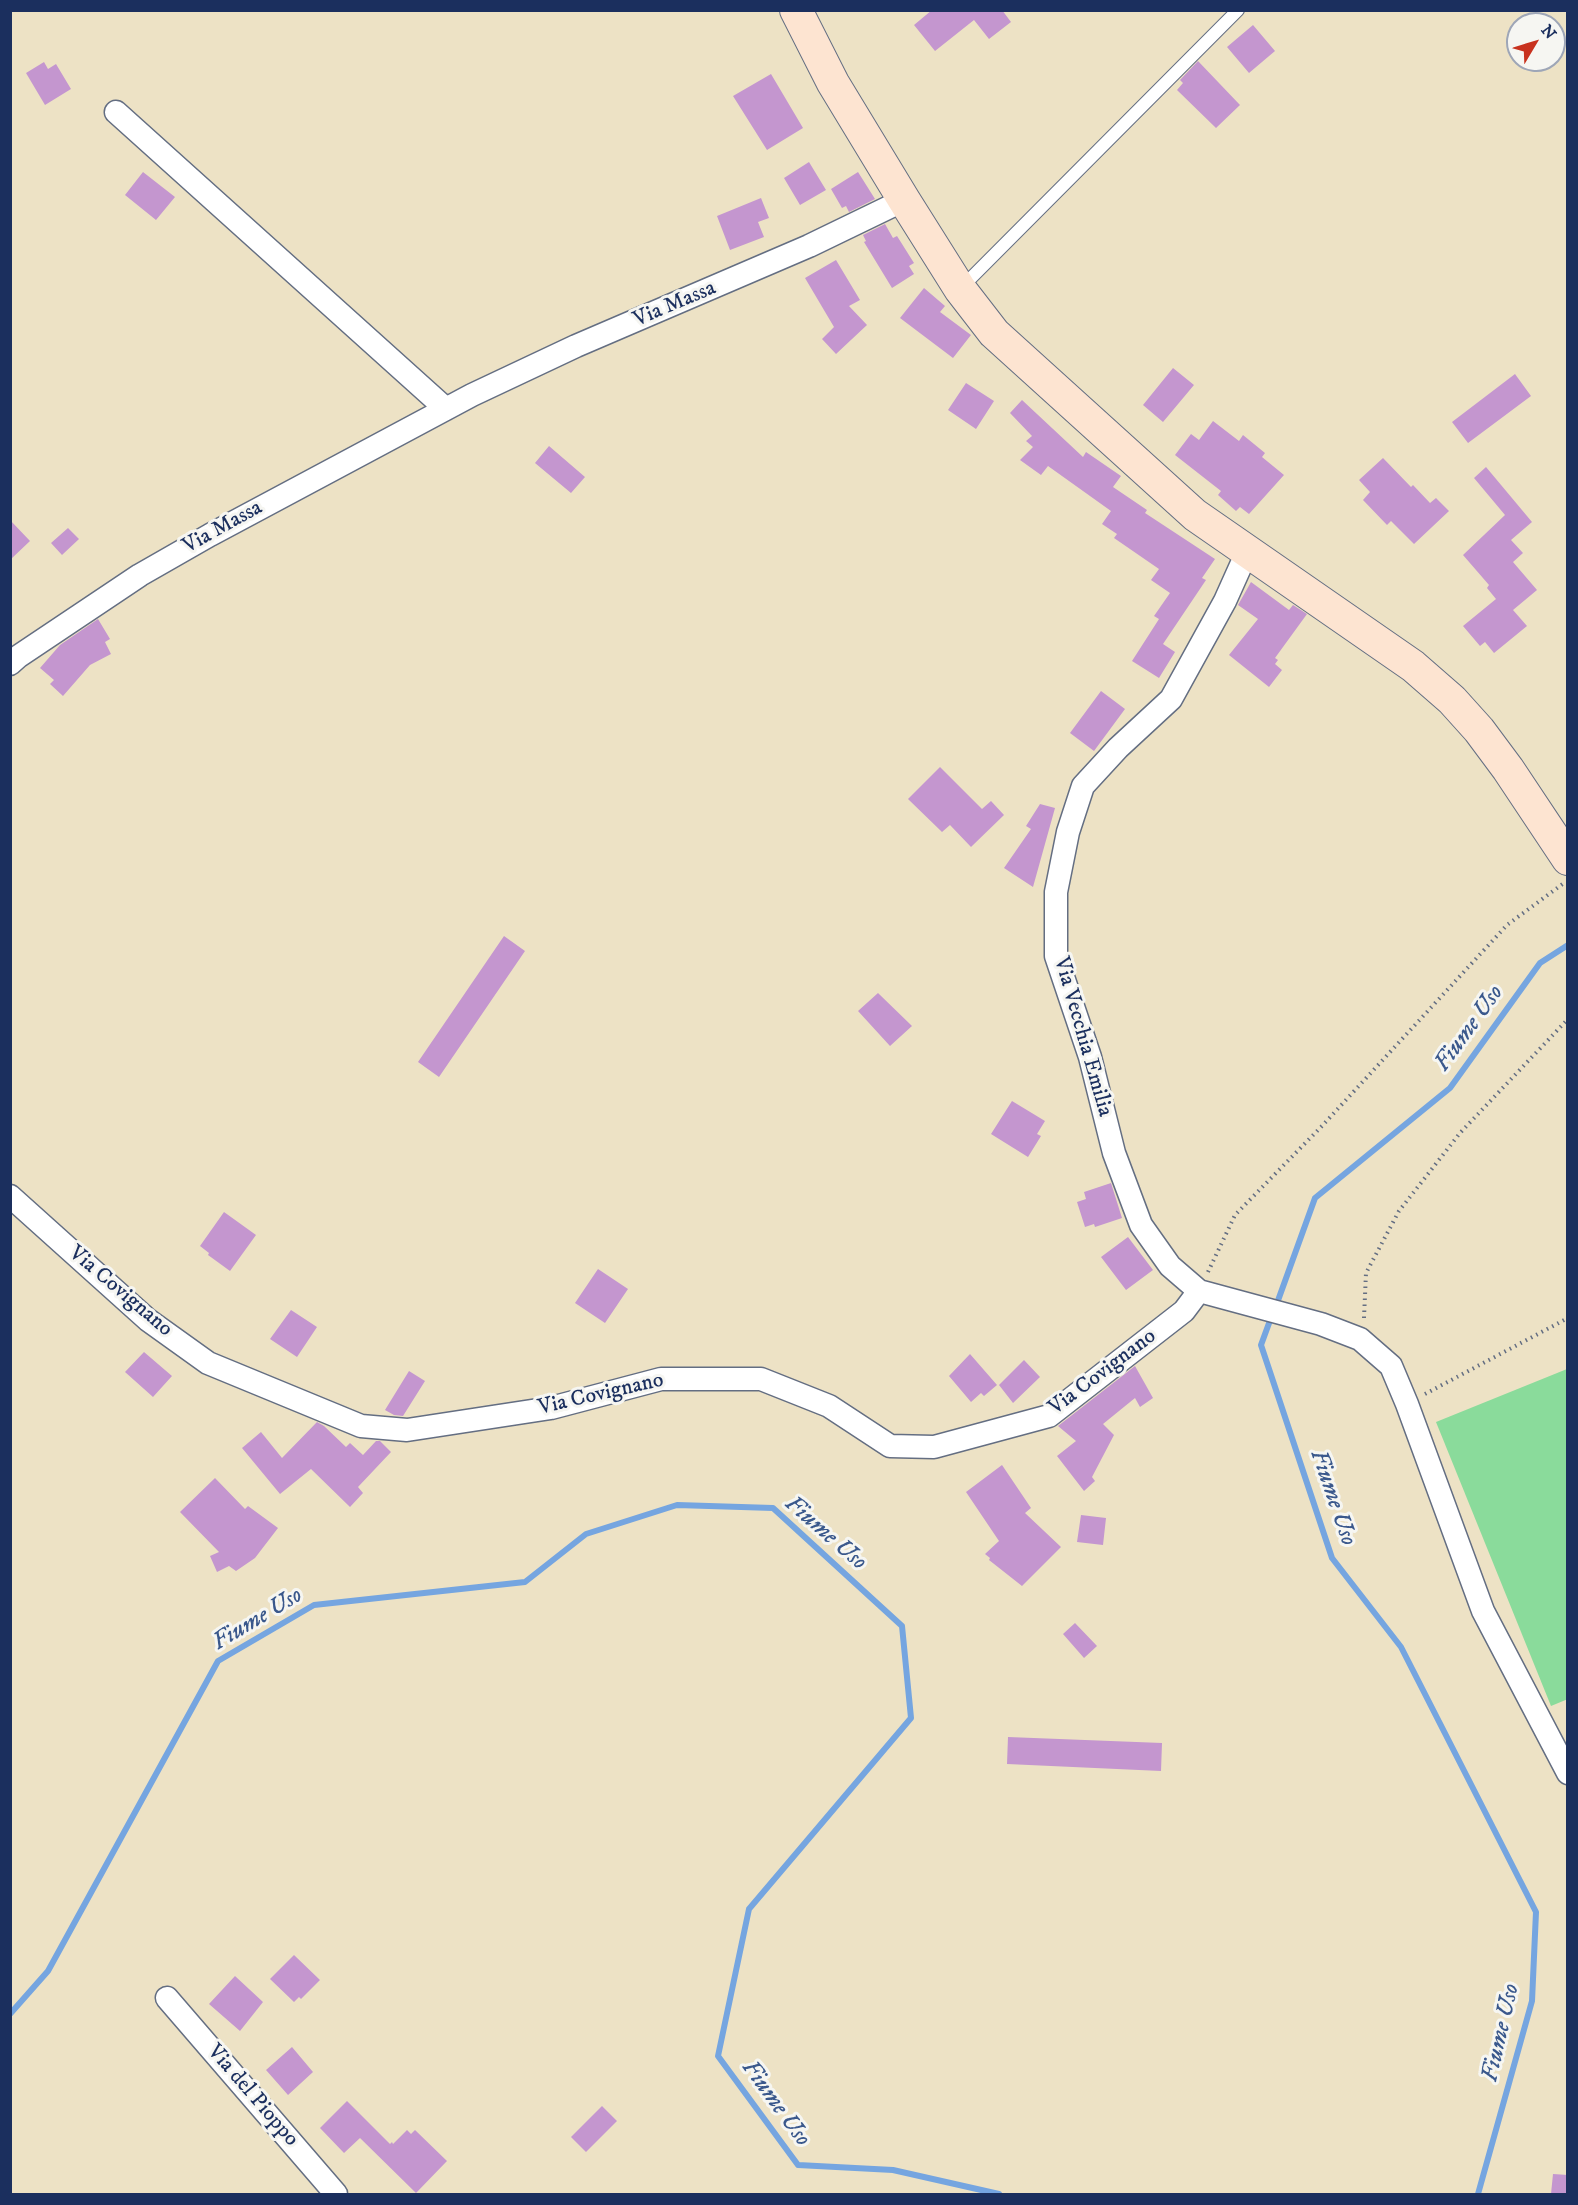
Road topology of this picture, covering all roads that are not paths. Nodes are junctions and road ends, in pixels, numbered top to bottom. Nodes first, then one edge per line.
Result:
1 (796, 10) edge
2 (1238, 10) edge
3 (116, 112) dead end
4 (904, 200) junction
5 (960, 289) junction
6 (446, 409) junction
7 (1247, 552) junction
8 (10, 664) edge
9 (1563, 853) edge
10 (10, 1196) edge
11 (1199, 1291) junction
12 (1568, 1773) edge
13 (167, 1998) dead end
14 (336, 2194) edge

1 - 4 street
2 - 5 lane
3 - 6 street
4 - 5 street
4 - 6 street, Via Massa
5 - 7 street
6 - 8 street, Via Massa
7 - 9 street
7 - 11 street, Via Vecchia Emilia
10 - 11 street, Via Covignano
11 - 12 street, Via Vecchia Emilia
13 - 14 street, Via del Pioppo

